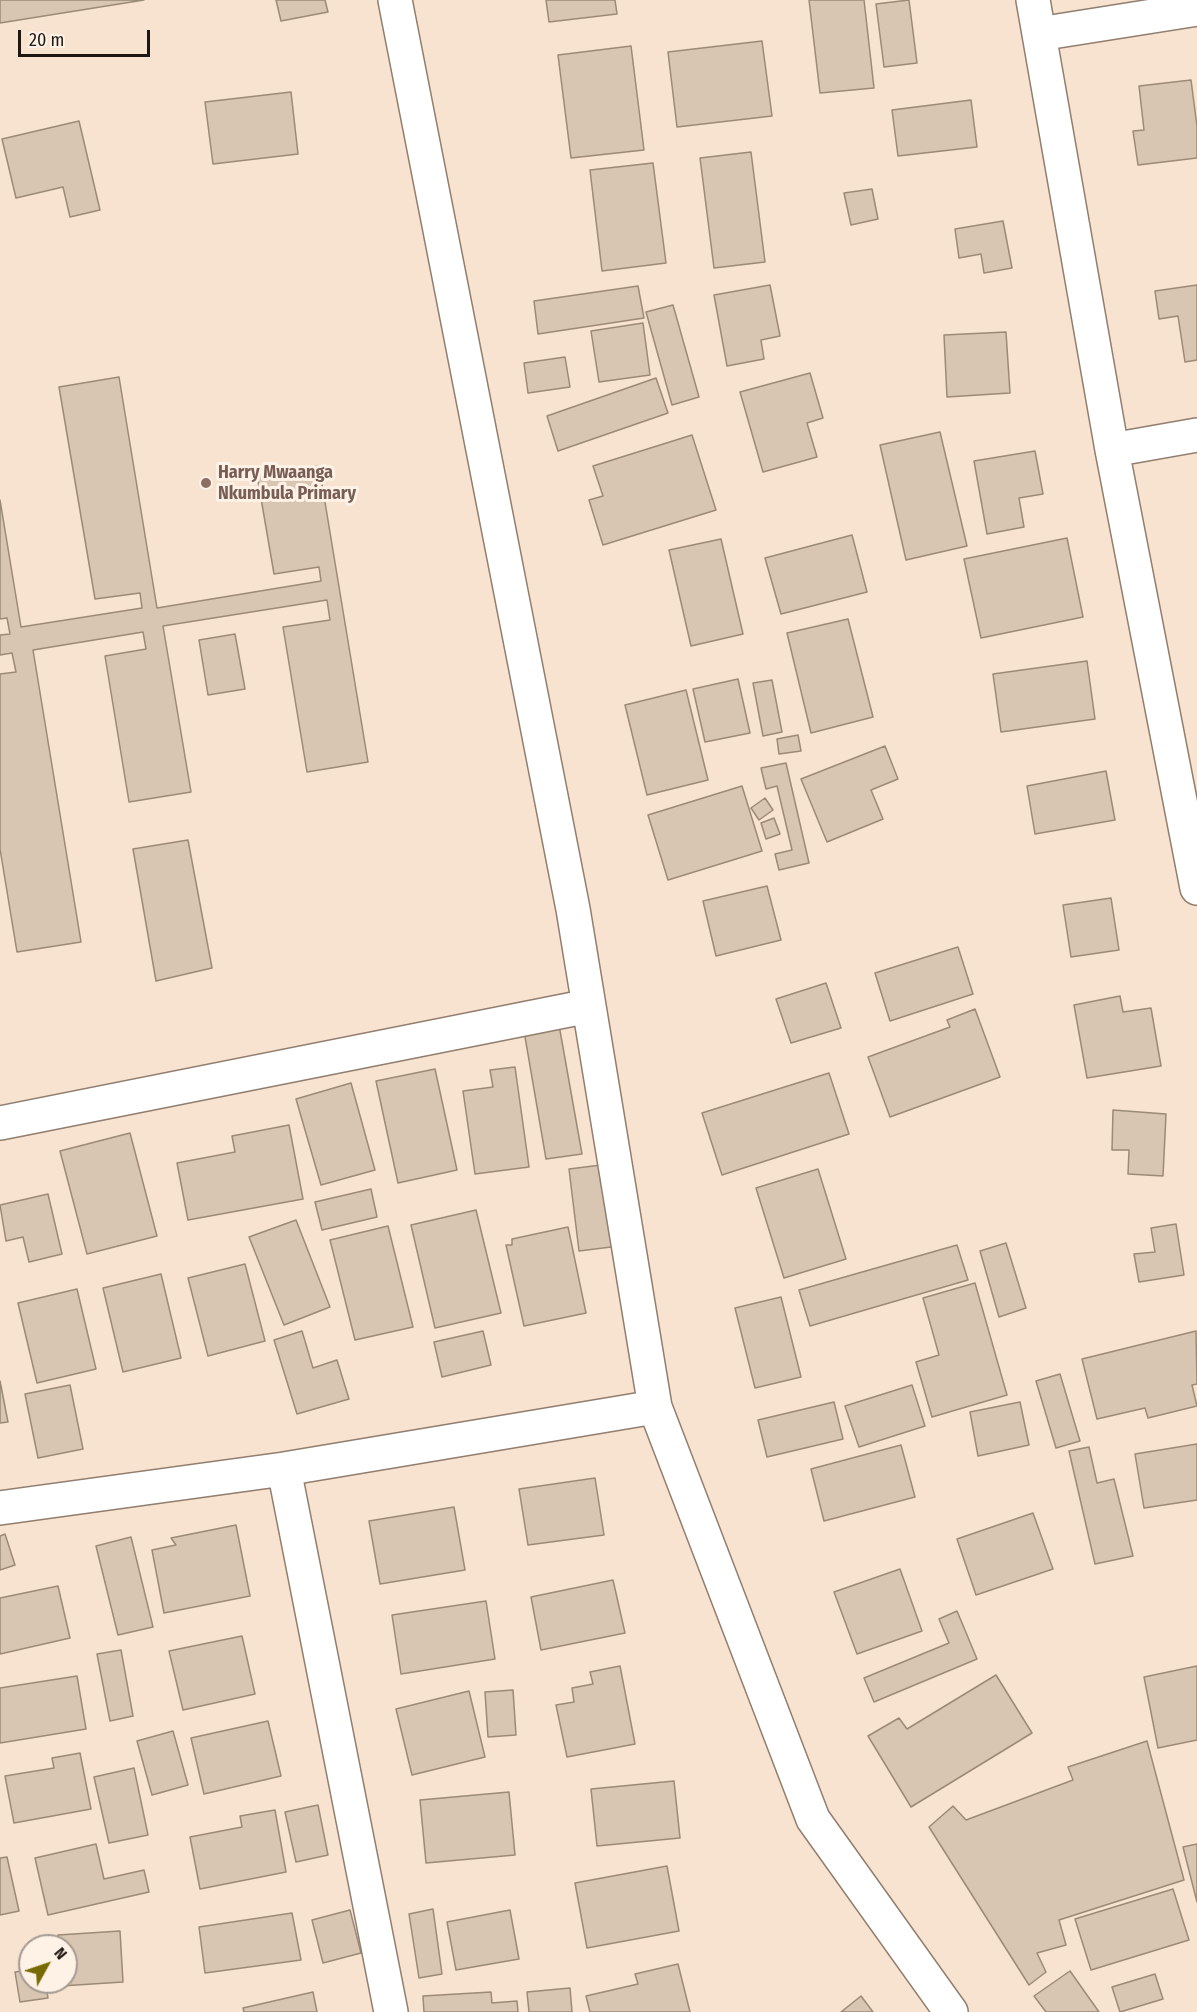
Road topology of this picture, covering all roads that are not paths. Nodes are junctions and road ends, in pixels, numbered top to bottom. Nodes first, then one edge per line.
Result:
1 (395, 0) edge
2 (1033, 0) edge
3 (1197, 9) edge
4 (1039, 34) junction
5 (1197, 435) edge
6 (1112, 450) junction
7 (1197, 888) edge
8 (589, 1006) junction
9 (0, 1123) edge
10 (655, 1407) junction
11 (284, 1468) junction
12 (0, 1508) edge
13 (391, 2012) edge
14 (951, 2012) edge

1 - 8 street
2 - 4 street
3 - 4 street
4 - 6 street
5 - 6 street
6 - 7 street
8 - 9 street
8 - 10 street
10 - 11 street
10 - 14 street
11 - 12 street
11 - 13 street

